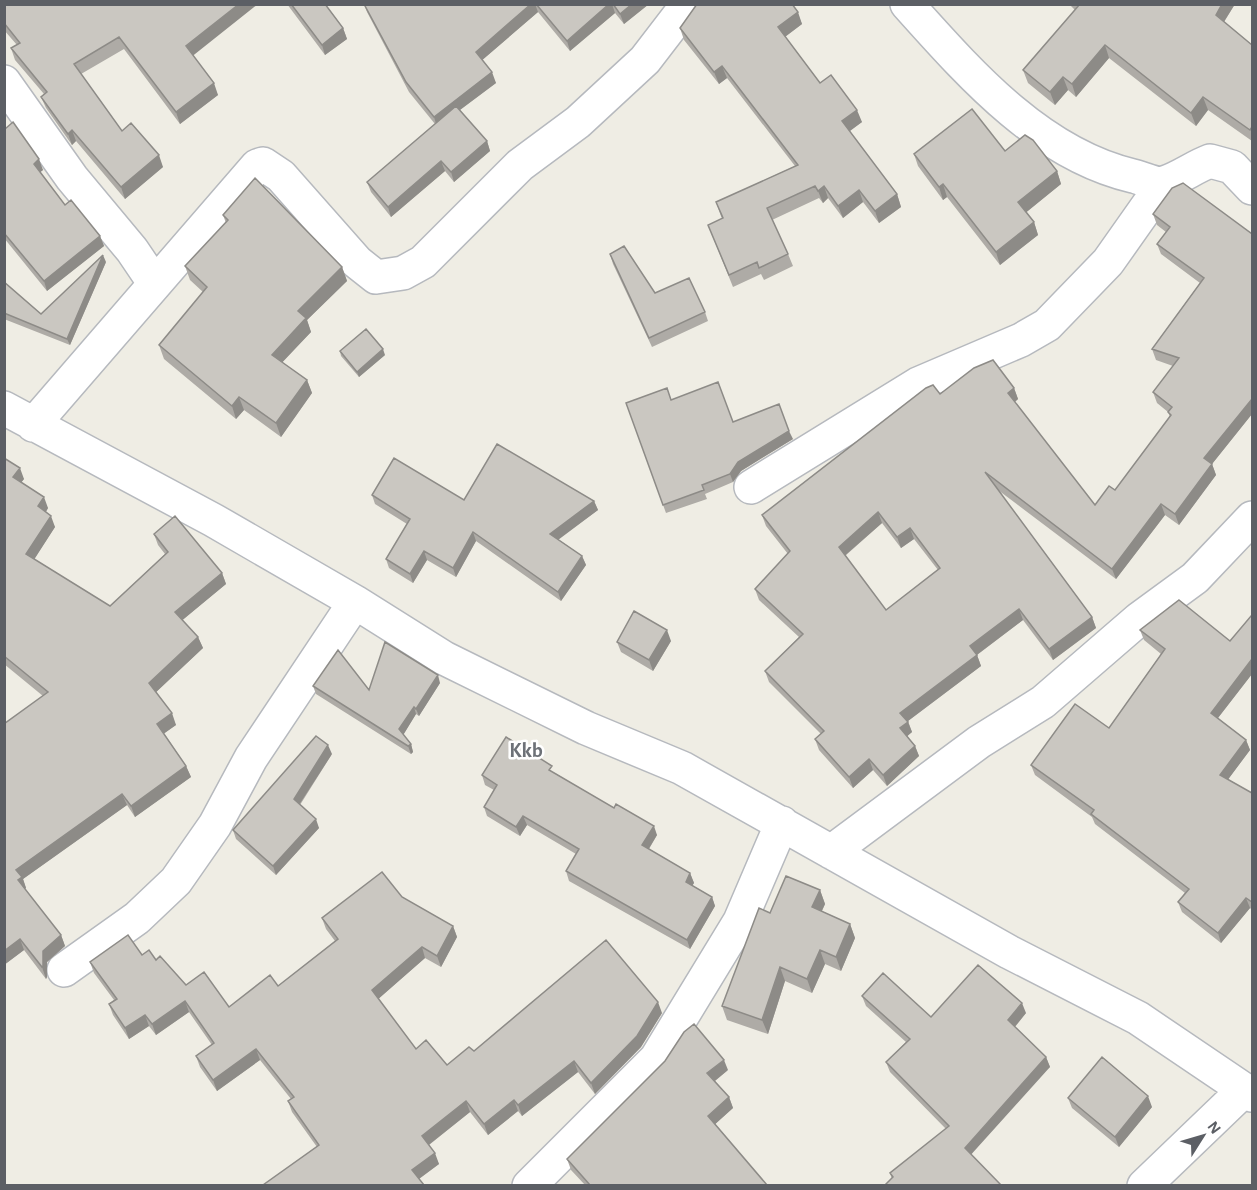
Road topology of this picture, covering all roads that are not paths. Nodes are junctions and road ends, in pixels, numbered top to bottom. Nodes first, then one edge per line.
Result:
1 (688, 4) edge
2 (907, 4) edge
3 (4, 82) edge
4 (1163, 184) junction
5 (1252, 188) edge
6 (155, 284) junction
7 (15, 420) edge
8 (751, 487) dead end
9 (1252, 518) edge
10 (356, 602) junction
11 (782, 824) junction
12 (831, 852) junction
13 (64, 970) dead end
14 (1248, 1093) edge
15 (529, 1185) edge
16 (1144, 1185) edge

1 - 6 street
2 - 4 street
3 - 6 street
4 - 5 street
4 - 8 street
6 - 7 street
7 - 10 street
9 - 12 street
10 - 11 street
10 - 13 street
11 - 12 street
11 - 15 street
12 - 14 street
14 - 16 street

